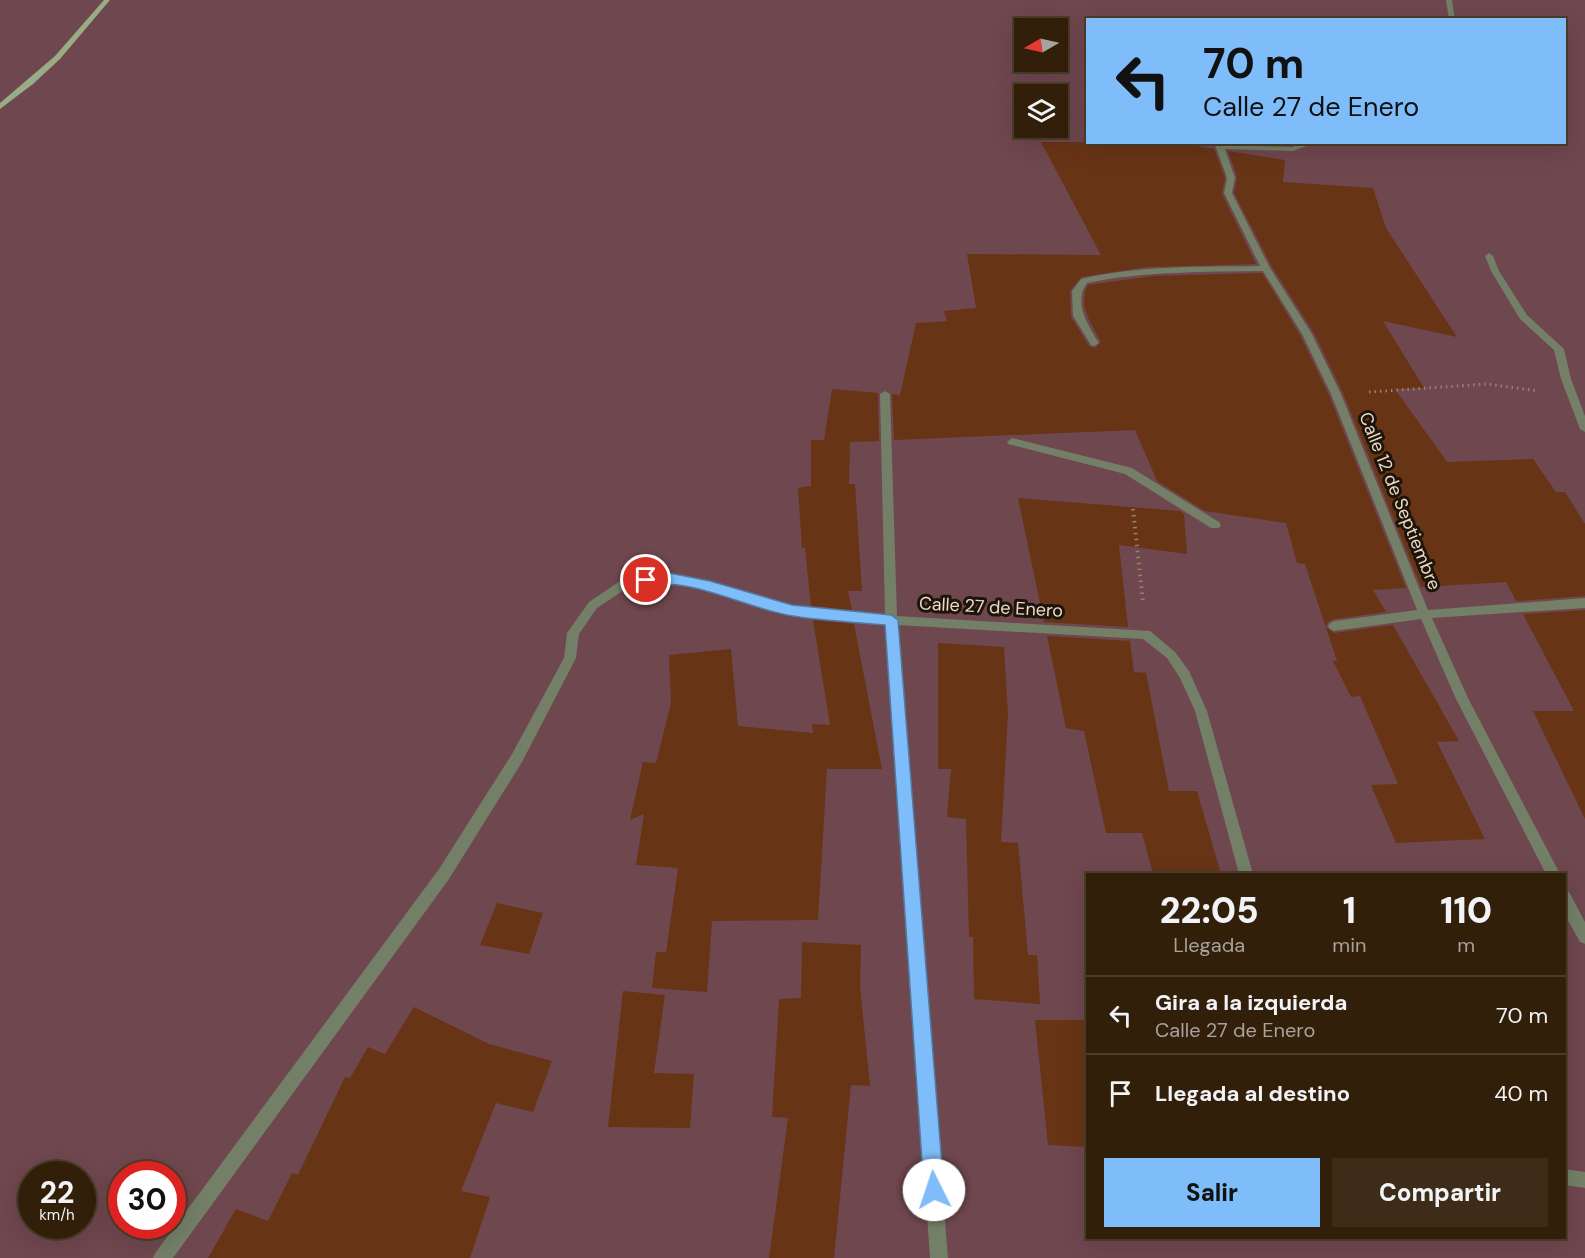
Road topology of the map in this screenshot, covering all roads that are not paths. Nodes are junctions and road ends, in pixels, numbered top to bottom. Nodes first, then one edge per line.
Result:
1 (107, 0) edge
2 (1449, 0) edge
3 (1452, 18) edge
4 (0, 107) edge
5 (1307, 144) edge
6 (1219, 145) edge
7 (1489, 256) dead end
8 (1266, 268) junction
9 (1094, 343) dead end
10 (885, 394) dead end
11 (1583, 425) edge
12 (1012, 442) dead end
13 (1215, 525) dead end
14 (1585, 603) edge
15 (1425, 616) junction
16 (891, 620) junction
17 (1334, 626) dead end
18 (1246, 873) edge
19 (1552, 873) edge
20 (1566, 901) edge
21 (1585, 937) edge
22 (1566, 1177) edge
23 (1585, 1180) edge
24 (162, 1258) edge
25 (939, 1258) edge

1 - 4 main road
2 - 3 street
5 - 6 street
6 - 8 street, Calle 12 de Septiembre
7 - 11 street
8 - 9 street
8 - 15 street, Calle 12 de Septiembre
10 - 16 street
12 - 13 street
14 - 15 street
15 - 17 street
15 - 19 street, Calle 12 de Septiembre
16 - 18 street, Calle 27 de Enero
16 - 24 street, Calle 27 de Enero
16 - 25 street
20 - 21 street
22 - 23 street

